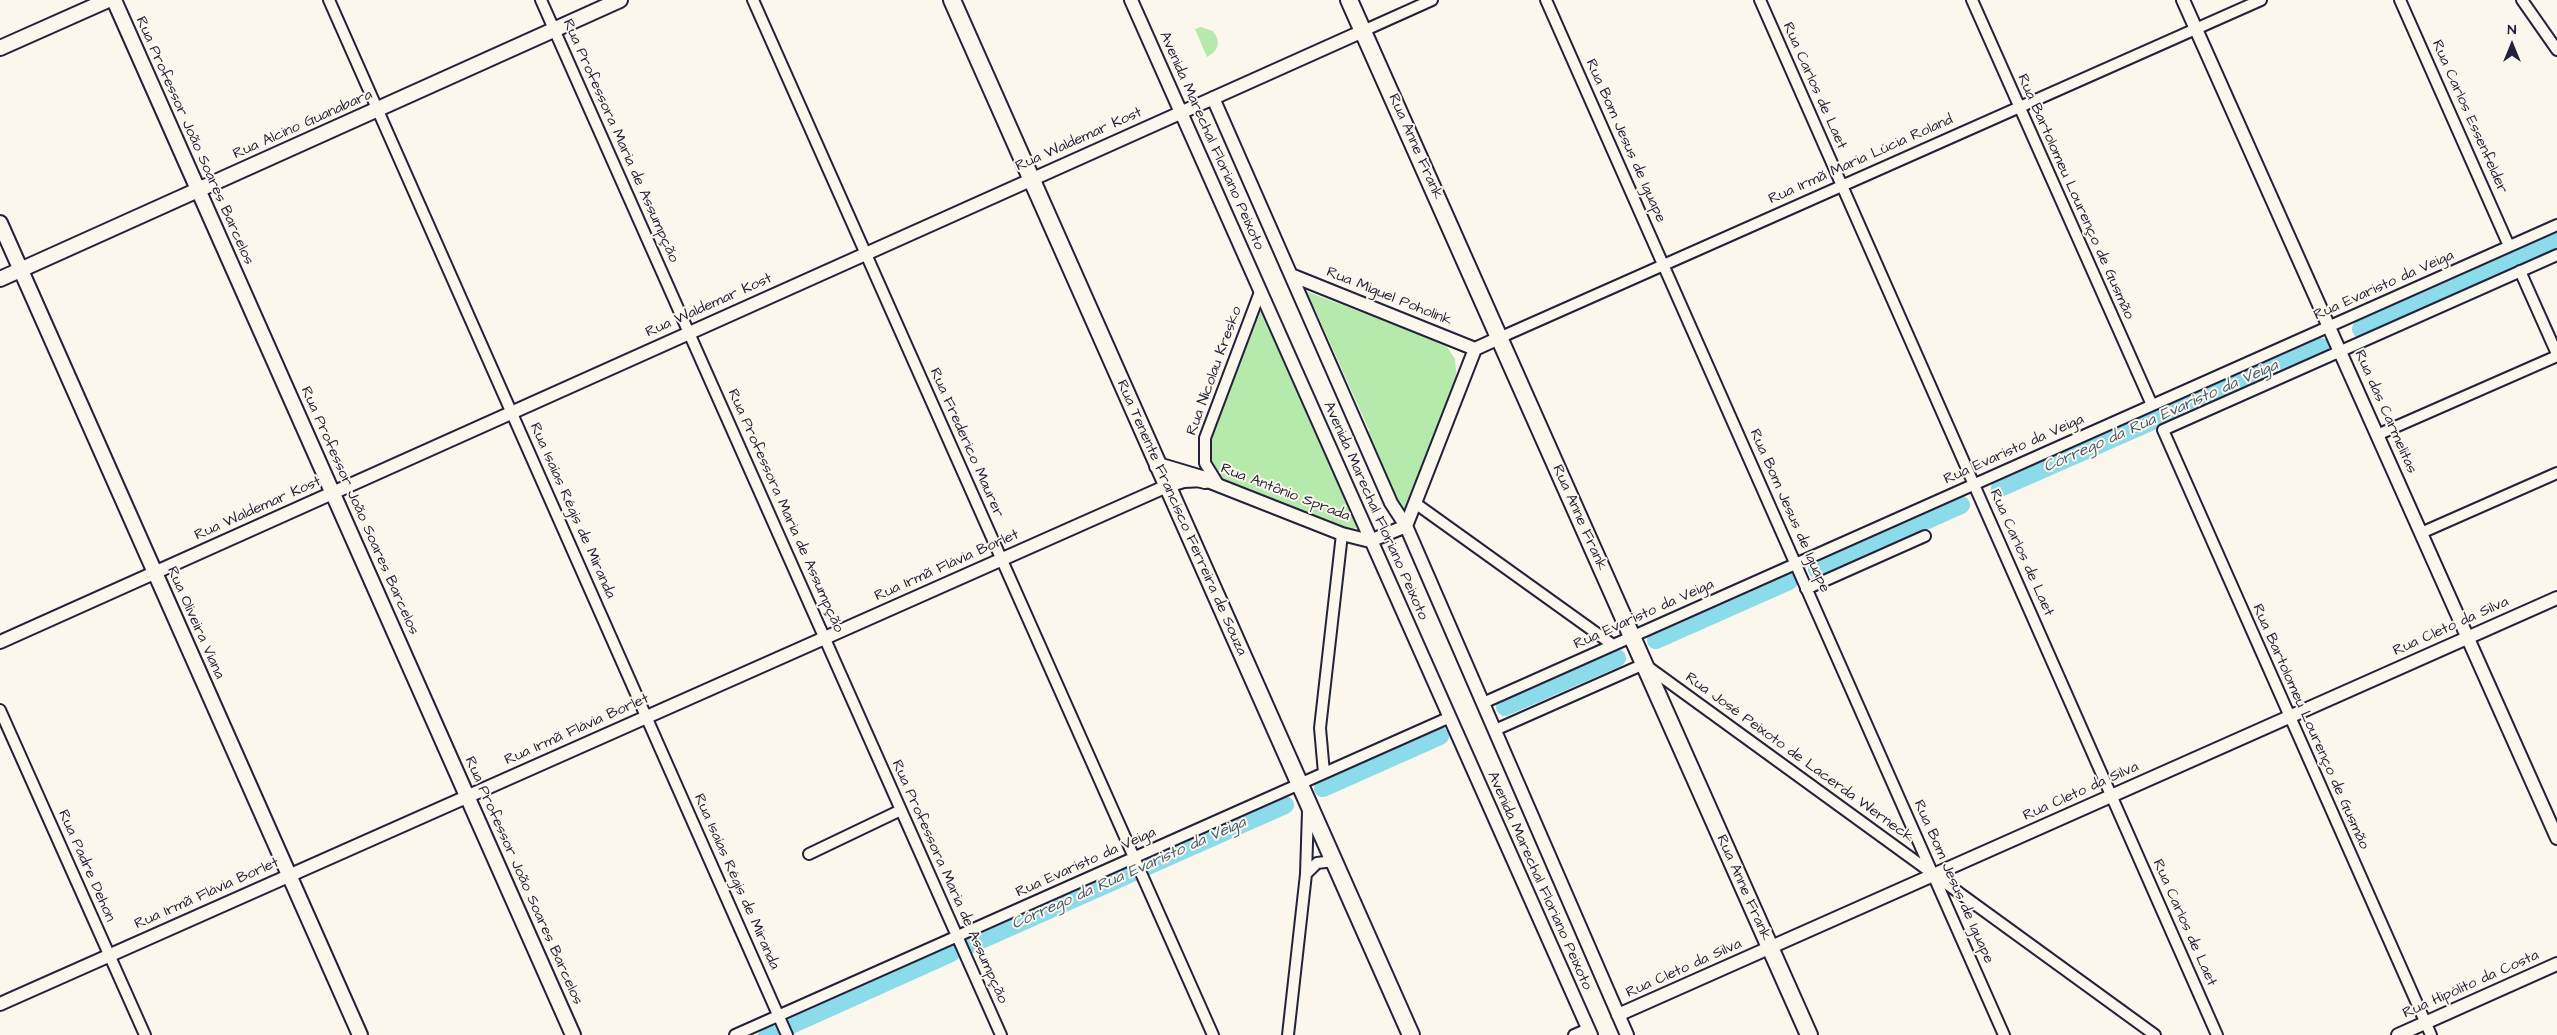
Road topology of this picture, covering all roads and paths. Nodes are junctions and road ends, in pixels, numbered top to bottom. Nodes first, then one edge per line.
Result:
1 (108, 0) edge
2 (114, 0) edge
3 (329, 0) edge
4 (541, 0) edge
5 (620, 0) edge
6 (753, 0) edge
7 (952, 0) edge
8 (1131, 0) edge
9 (1349, 0) edge
10 (1432, 0) edge
11 (1546, 0) edge
12 (1760, 0) edge
13 (1972, 0) edge
14 (2183, 0) edge
15 (2261, 0) edge
16 (2400, 0) edge
17 (2522, 0) edge
18 (2196, 29) junction
19 (554, 30) junction
20 (1363, 31) junction
21 (0, 48) edge
22 (2557, 50) edge
23 (1213, 98) junction
24 (2019, 107) junction
25 (377, 109) junction
26 (1180, 113) junction
27 (1031, 180) junction
28 (1842, 186) junction
29 (198, 190) junction
30 (0, 223) edge
31 (2557, 225) edge
32 (2509, 246) junction
33 (866, 254) junction
34 (2557, 255) edge
35 (1664, 265) junction
36 (20, 269) junction
37 (2520, 271) junction
38 (1291, 275) junction
39 (0, 278) edge
40 (1260, 292) junction
41 (2329, 327) junction
42 (689, 333) junction
43 (1499, 338) junction
44 (1475, 349) junction
45 (2340, 351) junction
46 (2557, 355) edge
47 (2152, 405) junction
48 (512, 412) junction
49 (2377, 434) junction
50 (1158, 466) junction
51 (2557, 473) edge
52 (1213, 483) junction
53 (1974, 484) junction
54 (1167, 486) junction
55 (333, 493) junction
56 (1415, 503) junction
57 (1406, 526) junction
58 (1342, 534) junction
59 (2422, 534) junction
60 (1924, 536) dead end
61 (1370, 541) junction
62 (1001, 559) junction
63 (1795, 564) junction
64 (155, 572) junction
65 (1806, 589) junction
66 (2557, 598) edge
67 (1632, 637) junction
68 (2468, 637) junction
69 (824, 638) junction
70 (0, 642) edge
71 (1613, 645) junction
72 (1644, 664) junction
73 (1483, 703) junction
74 (0, 710) edge
75 (646, 717) junction
76 (2290, 717) junction
77 (1448, 718) junction
78 (1495, 730) junction
79 (1324, 774) junction
80 (1299, 784) junction
81 (468, 796) junction
82 (2112, 796) junction
83 (1309, 805) junction
84 (901, 810) junction
85 (2557, 838) edge
86 (809, 854) dead end
87 (1135, 861) junction
88 (1334, 861) junction
89 (1306, 874) junction
90 (1934, 875) junction
91 (289, 876) junction
92 (957, 936) junction
93 (1770, 948) junction
94 (109, 955) junction
95 (2557, 964) edge
96 (0, 1004) edge
97 (1618, 1015) junction
98 (779, 1016) junction
99 (2426, 1023) junction
100 (1589, 1032) edge
101 (145, 1035) edge
102 (360, 1035) edge
103 (574, 1035) edge
104 (735, 1035) edge
105 (787, 1035) edge
106 (1001, 1035) edge
107 (1213, 1035) edge
108 (1288, 1035) edge
109 (1411, 1035) edge
110 (1574, 1035) edge
111 (1627, 1035) edge
112 (1809, 1035) edge
113 (2004, 1035) edge
114 (2155, 1035) edge
115 (2217, 1035) edge
116 (2398, 1035) edge
117 (2431, 1035) edge

1 - 21 main road
2 - 29 main road, Rua Professor João Soares Barcelos
3 - 25 street, Rua Isaías Régis de Miranda
4 - 19 street, Rua Professora Maria de Assumpção
5 - 19 main road, Rua Alcino Guanabara
6 - 33 street, Rua Frederico Maurer
7 - 27 main road, Rua Tenente Francisco Ferreira de Souza
8 - 26 street, Avenida Marechal Floriano Peixoto
9 - 20 main road, Rua Anne Frank
10 - 20 street, Rua Waldemar Kost
11 - 35 street, Rua Bom Jesus de Iguape
12 - 28 street, Rua Carlos de Laet
13 - 24 street, Rua Bartolomeu Lourenço de Gusmão
14 - 18 street, Rua das Carmelitas
15 - 18 street, Rua Irmã Maria Lúcia Roland
16 - 32 street, Rua Carlos Essenfelder
17 - 22 street
18 - 24 street, Rua Irmã Maria Lúcia Roland
18 - 41 street, Rua das Carmelitas
19 - 25 main road, Rua Alcino Guanabara
19 - 42 street, Rua Professora Maria de Assumpção
20 - 23 street, Rua Waldemar Kost
20 - 43 main road, Rua Anne Frank
23 - 26 street, Rua Waldemar Kost
23 - 38 street, Avenida Marechal Floriano Peixoto
24 - 28 street, Rua Irmã Maria Lúcia Roland
24 - 47 street, Rua Bartolomeu Lourenço de Gusmão
25 - 29 main road, Rua Alcino Guanabara
25 - 48 street, Rua Isaías Régis de Miranda
26 - 27 street, Rua Waldemar Kost
26 - 40 street, Avenida Marechal Floriano Peixoto
27 - 33 street, Rua Waldemar Kost
27 - 50 main road, Rua Tenente Francisco Ferreira de Souza
28 - 35 street, Rua Irmã Maria Lúcia Roland
28 - 53 street, Rua Carlos de Laet
29 - 36 main road, Rua Alcino Guanabara
29 - 55 main road, Rua Professor João Soares Barcelos
30 - 36 main road, Rua Oliveira Viana
31 - 32 street, Rua Evaristo da Veiga
32 - 41 street, Rua Evaristo da Veiga
33 - 42 street, Rua Waldemar Kost
33 - 62 street, Rua Frederico Maurer
34 - 37 street
35 - 43 street, Rua Irmã Maria Lúcia Roland
35 - 63 street, Rua Bom Jesus de Iguape
36 - 39 main road, Rua Alcino Guanabara
36 - 64 main road, Rua Oliveira Viana
37 - 45 street
37 - 46 street
38 - 44 street, Rua Miguel Poholink
38 - 57 street, Avenida Marechal Floriano Peixoto
40 - 52 street, Rua Nicolau Kresko
40 - 61 street, Avenida Marechal Floriano Peixoto
41 - 45 street, Rua das Carmelitas
41 - 47 street, Rua Evaristo da Veiga
42 - 48 street, Rua Waldemar Kost
42 - 69 street, Rua Professora Maria de Assumpção
43 - 44 street, Rua Irmã Maria Lúcia Roland
43 - 67 main road, Rua Anne Frank
44 - 56 street
45 - 49 street, Rua das Carmelitas
45 - 76 street, Rua Bartolomeu Lourenço de Gusmão
46 - 49 street
47 - 53 street, Rua Evaristo da Veiga
48 - 55 street, Rua Waldemar Kost
48 - 75 street, Rua Isaías Régis de Miranda
49 - 59 street, Rua das Carmelitas
50 - 52 main road
50 - 54 main road, Rua Tenente Francisco Ferreira de Souza
51 - 59 street
52 - 54 street, Rua Antônio Sprada
52 - 58 street, Rua Antônio Sprada
53 - 63 street, Rua Evaristo da Veiga
53 - 82 street, Rua Carlos de Laet
54 - 62 street, Rua Irmã Flávia Borlet
54 - 80 main road, Rua Tenente Francisco Ferreira de Souza
55 - 64 street, Rua Waldemar Kost
55 - 81 main road, Rua Professor João Soares Barcelos
56 - 57 street
56 - 71 street
57 - 61 street
57 - 73 street, Avenida Marechal Floriano Peixoto
58 - 61 street, Rua Antônio Sprada
58 - 79 street
59 - 68 street, Rua das Carmelitas
60 - 65 street
61 - 77 street, Avenida Marechal Floriano Peixoto
62 - 69 street, Rua Irmã Flávia Borlet
62 - 87 street, Rua Frederico Maurer
63 - 65 street, Rua Bom Jesus de Iguape
63 - 67 street, Rua Evaristo da Veiga
64 - 70 street, Rua Waldemar Kost
64 - 91 main road, Rua Oliveira Viana
65 - 90 street, Rua Bom Jesus de Iguape
66 - 68 street, Rua Cleto da Silva
67 - 71 street, Rua Evaristo da Veiga
67 - 72 main road, Rua Anne Frank
68 - 76 street, Rua Cleto da Silva
68 - 85 street, Rua das Carmelitas
69 - 75 street, Rua Irmã Flávia Borlet
69 - 84 street, Rua Professora Maria de Assumpção
71 - 73 street, Rua Evaristo da Veiga
72 - 78 street
72 - 90 street, Rua José Peixoto de Lacerda Werneck
72 - 93 main road, Rua Anne Frank
73 - 78 street, Avenida Marechal Floriano Peixoto
74 - 94 street, Rua Padre Dehon
75 - 81 street, Rua Irmã Flávia Borlet
75 - 98 street, Rua Isaías Régis de Miranda
76 - 82 street, Rua Cleto da Silva
76 - 99 street, Rua Bartolomeu Lourenço de Gusmão
77 - 79 street, Rua Evaristo da Veiga
77 - 100 street, Avenida Marechal Floriano Peixoto
78 - 97 street, Avenida Marechal Floriano Peixoto
79 - 80 street, Rua Evaristo da Veiga
80 - 83 main road, Rua Tenente Francisco Ferreira de Souza
80 - 87 street, Rua Evaristo da Veiga
81 - 91 street, Rua Irmã Flávia Borlet
81 - 103 main road, Rua Professor João Soares Barcelos
82 - 90 street, Rua Cleto da Silva
82 - 115 street, Rua Carlos de Laet
83 - 88 main road, Rua Tenente Francisco Ferreira de Souza
83 - 89 street
84 - 86 street
84 - 92 street, Rua Professora Maria de Assumpção
87 - 92 street, Rua Evaristo da Veiga
87 - 107 street, Rua Frederico Maurer
88 - 89 street
88 - 109 main road, Rua Tenente Francisco Ferreira de Souza
89 - 108 street
90 - 93 street, Rua Cleto da Silva
90 - 113 street, Rua Bom Jesus de Iguape
90 - 114 street, Rua José Peixoto de Lacerda Werneck
91 - 94 street, Rua Irmã Flávia Borlet
91 - 102 main road, Rua Oliveira Viana
92 - 98 street, Rua Evaristo da Veiga
92 - 106 street, Rua Professora Maria de Assumpção
93 - 97 street, Rua Cleto da Silva
93 - 112 main road, Rua Anne Frank
94 - 96 street, Rua Irmã Flávia Borlet
94 - 101 street, Rua Padre Dehon
95 - 99 street, Rua Hipólito da Costa
97 - 111 street, Avenida Marechal Floriano Peixoto
98 - 104 street, Rua Evaristo da Veiga
98 - 105 street, Rua Isaías Régis de Miranda
99 - 116 street, Rua Hipólito da Costa
99 - 117 street, Rua Bartolomeu Lourenço de Gusmão
100 - 110 street

